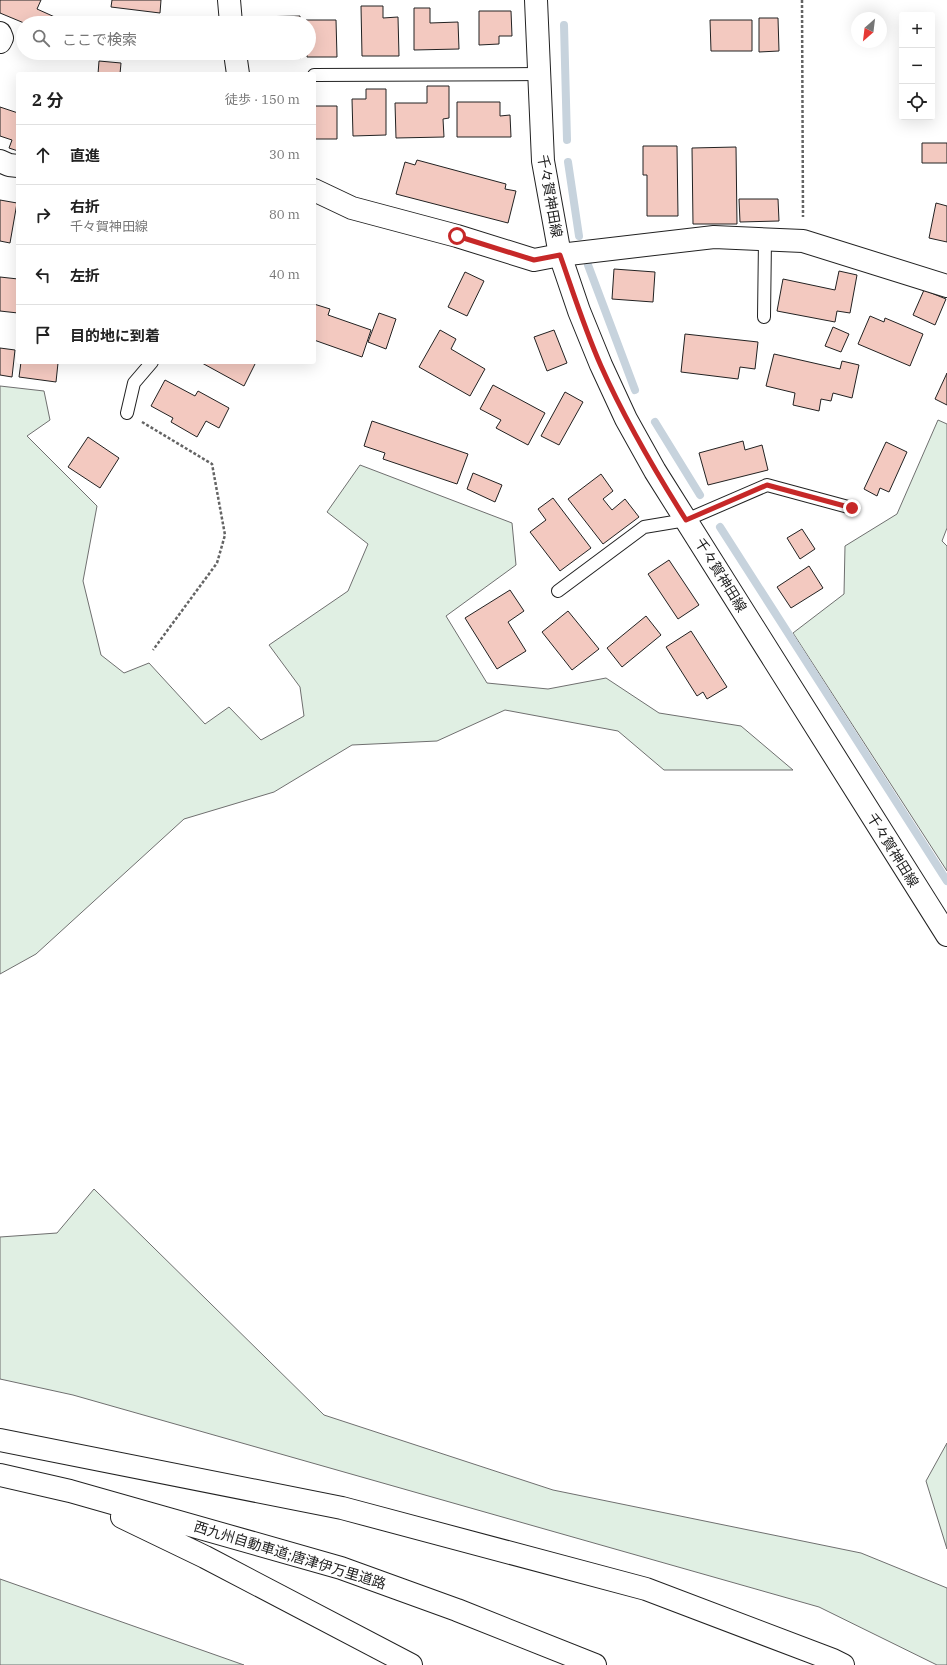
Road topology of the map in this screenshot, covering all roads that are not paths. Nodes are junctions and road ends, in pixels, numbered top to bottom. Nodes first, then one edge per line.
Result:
1 (229, 0) edge
2 (536, 0) edge
3 (230, 16) edge
4 (0, 33) edge
5 (0, 42) edge
6 (236, 60) edge
7 (239, 72) edge
8 (539, 74) junction
9 (316, 76) edge
10 (0, 161) edge
11 (16, 166) edge
12 (316, 191) edge
13 (765, 240) junction
14 (560, 255) junction
15 (947, 286) edge
16 (764, 317) dead end
17 (150, 364) edge
18 (127, 413) road end
19 (852, 508) dead end
20 (686, 520) junction
21 (558, 591) dead end
22 (947, 935) edge
23 (0, 1440) edge
24 (0, 1475) edge
25 (70, 1491) junction
26 (411, 1665) edge
27 (595, 1665) edge
28 (843, 1665) edge

1 - 3 main road
2 - 8 main road, 千々賀神田線
4 - 5 main road
6 - 7 main road
8 - 9 lane
8 - 14 main road, 千々賀神田線
10 - 11 main road
12 - 14 main road
13 - 14 main road
13 - 15 main road
13 - 16 lane
14 - 20 main road, 千々賀神田線
17 - 18 lane
19 - 20 lane
20 - 21 lane
20 - 22 main road, 千々賀神田線
23 - 28 main road
24 - 25 main road, 西九州自動車道;唐津伊万里道路
25 - 26 main road
25 - 27 main road, 西九州自動車道;唐津伊万里道路

